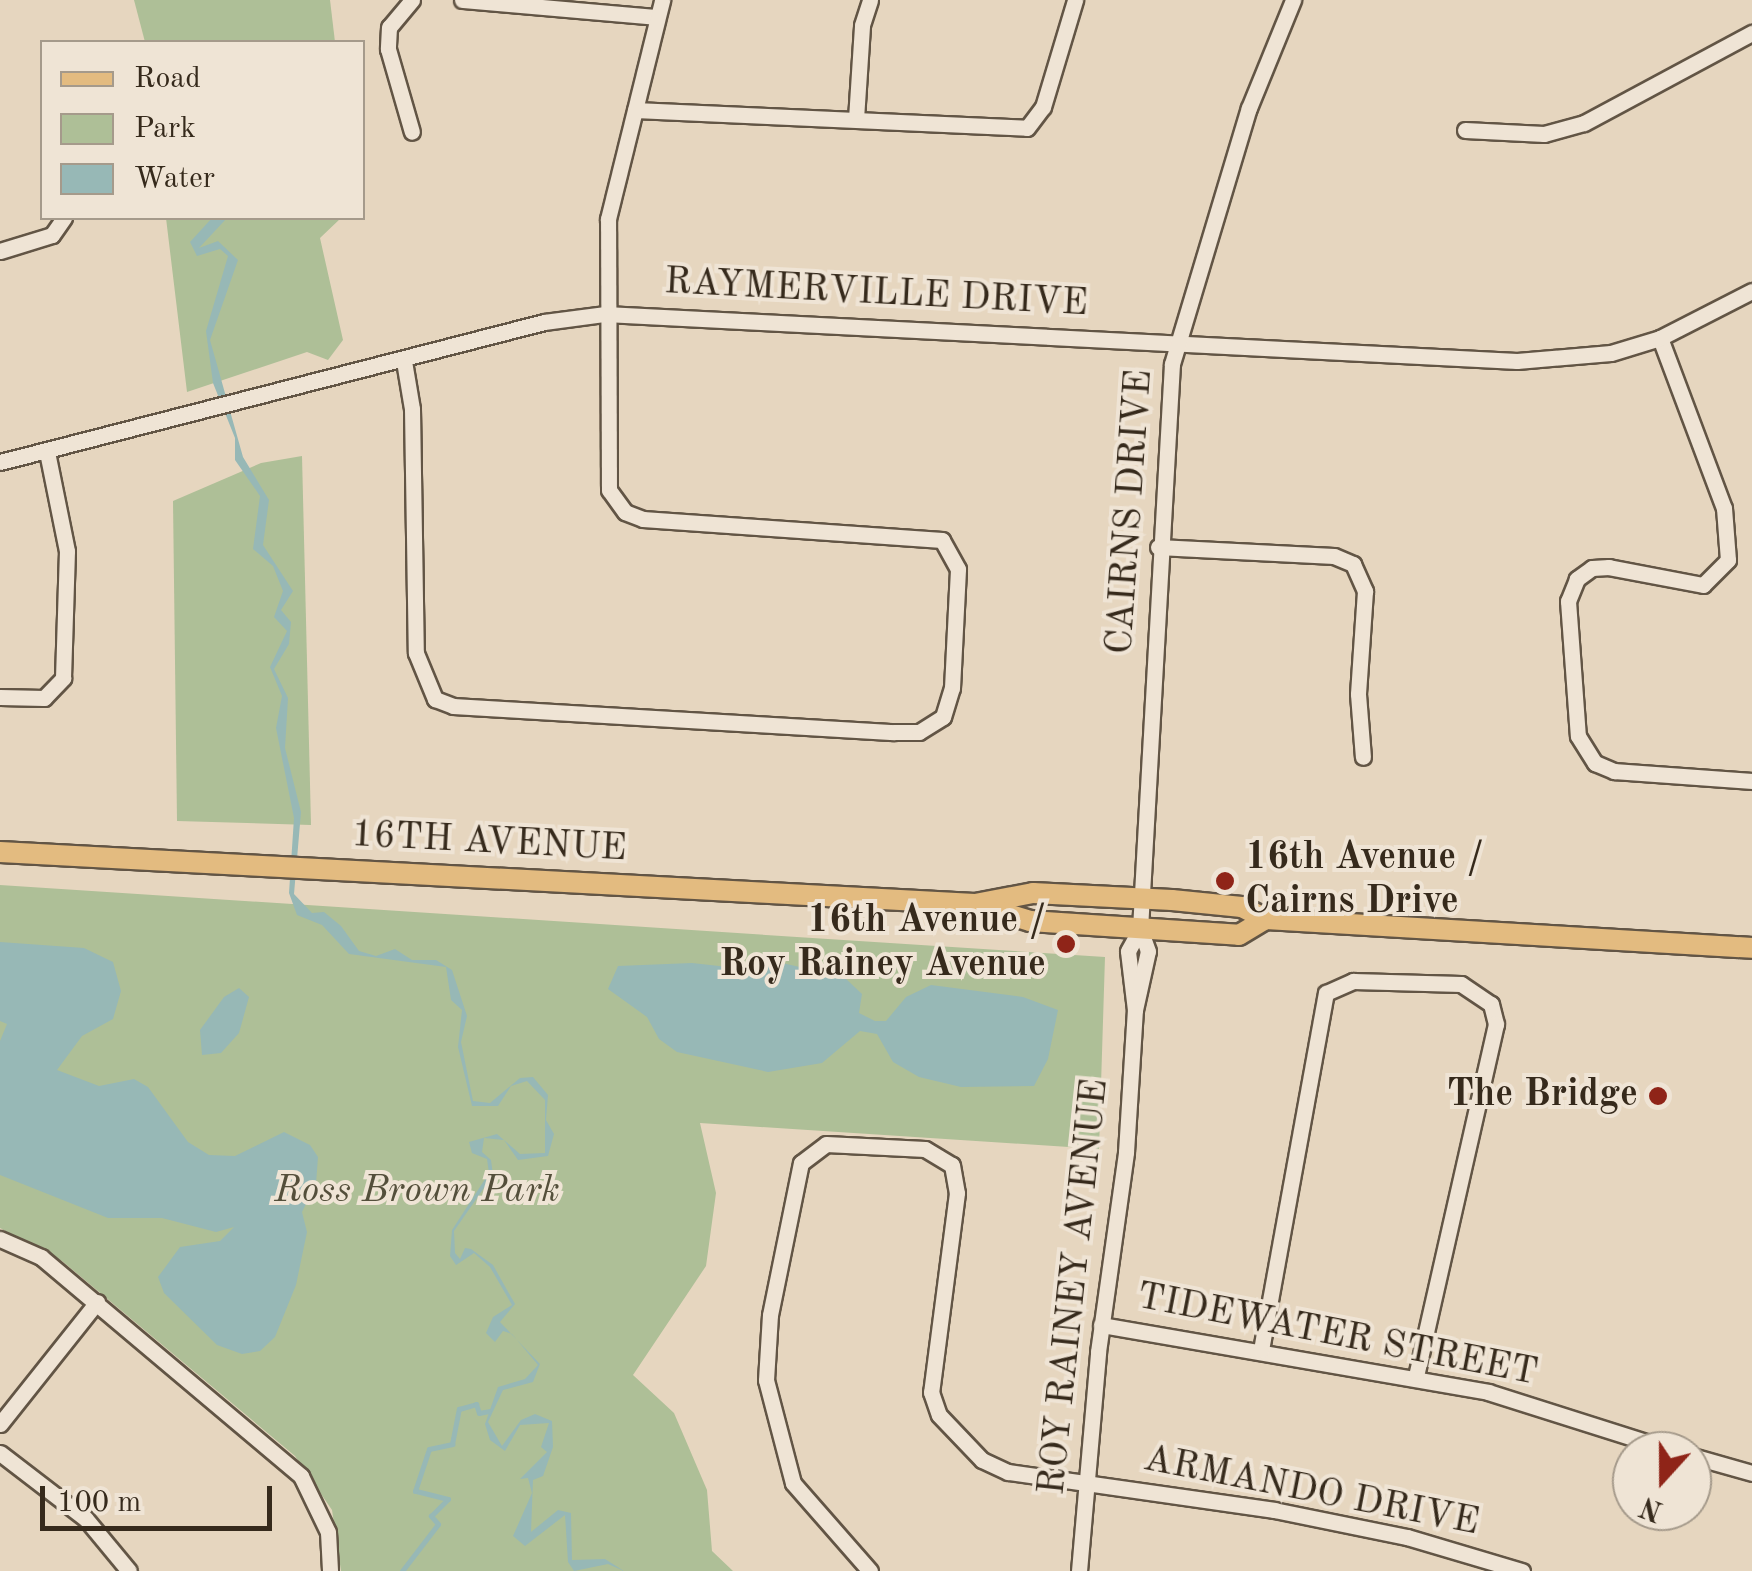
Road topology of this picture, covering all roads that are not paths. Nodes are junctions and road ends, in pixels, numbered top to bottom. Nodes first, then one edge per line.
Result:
1 (412, 0) edge
2 (462, 0) edge
3 (662, 0) edge
4 (870, 0) edge
5 (1075, 0) edge
6 (1294, 0) edge
7 (656, 17) junction
8 (1752, 33) edge
9 (636, 110) junction
10 (856, 119) junction
11 (1465, 130) dead end
12 (412, 132) dead end
13 (63, 220) edge
14 (0, 251) edge
15 (1752, 291) edge
16 (605, 314) junction
17 (1660, 338) junction
18 (1179, 342) junction
19 (404, 361) junction
20 (46, 452) junction
21 (0, 462) edge
22 (1158, 548) junction
23 (0, 697) edge
24 (1363, 757) dead end
25 (1752, 781) edge
26 (0, 852) edge
27 (1142, 899) junction
28 (974, 904) junction
29 (1266, 920) junction
30 (1140, 929) junction
31 (1752, 948) edge
32 (0, 1239) edge
33 (97, 1302) junction
34 (1101, 1325) junction
35 (1261, 1350) junction
36 (1416, 1376) junction
37 (0, 1424) edge
38 (1612, 1431) edge
39 (0, 1452) edge
40 (1712, 1462) edge
41 (1752, 1473) edge
42 (1086, 1484) junction
43 (129, 1571) edge
44 (330, 1571) edge
45 (870, 1571) edge
46 (1080, 1571) edge
47 (1522, 1571) edge

1 - 12 street
2 - 7 street
3 - 7 street
4 - 10 street
5 - 10 street
6 - 18 street, CAIRNS DRIVE
7 - 9 street
8 - 11 street
9 - 10 street
9 - 16 street
13 - 14 street
15 - 17 street, RAYMERVILLE DRIVE
16 - 18 street, RAYMERVILLE DRIVE
16 - 19 street, RAYMERVILLE DRIVE
16 - 19 street
17 - 18 street, RAYMERVILLE DRIVE
17 - 25 street
18 - 22 street, CAIRNS DRIVE
19 - 20 street, RAYMERVILLE DRIVE
20 - 21 street, RAYMERVILLE DRIVE
20 - 23 street
22 - 24 street
22 - 27 street, CAIRNS DRIVE
26 - 28 main road, 16TH AVENUE
27 - 28 main road, 16TH AVENUE
27 - 29 main road, 16TH AVENUE
27 - 30 street, CAIRNS DRIVE
28 - 30 main road, 16TH AVENUE
29 - 30 main road, 16TH AVENUE
29 - 31 main road, 16TH AVENUE
30 - 34 street, ROY RAINEY AVENUE
32 - 33 street
33 - 37 street
33 - 44 street
34 - 35 street, TIDEWATER STREET
34 - 42 street, ROY RAINEY AVENUE
35 - 36 street, TIDEWATER STREET
35 - 36 street
36 - 38 street, TIDEWATER STREET
39 - 43 street
40 - 41 street
42 - 45 street, ARMANDO DRIVE
42 - 46 street, ROY RAINEY AVENUE
42 - 47 street, ARMANDO DRIVE

